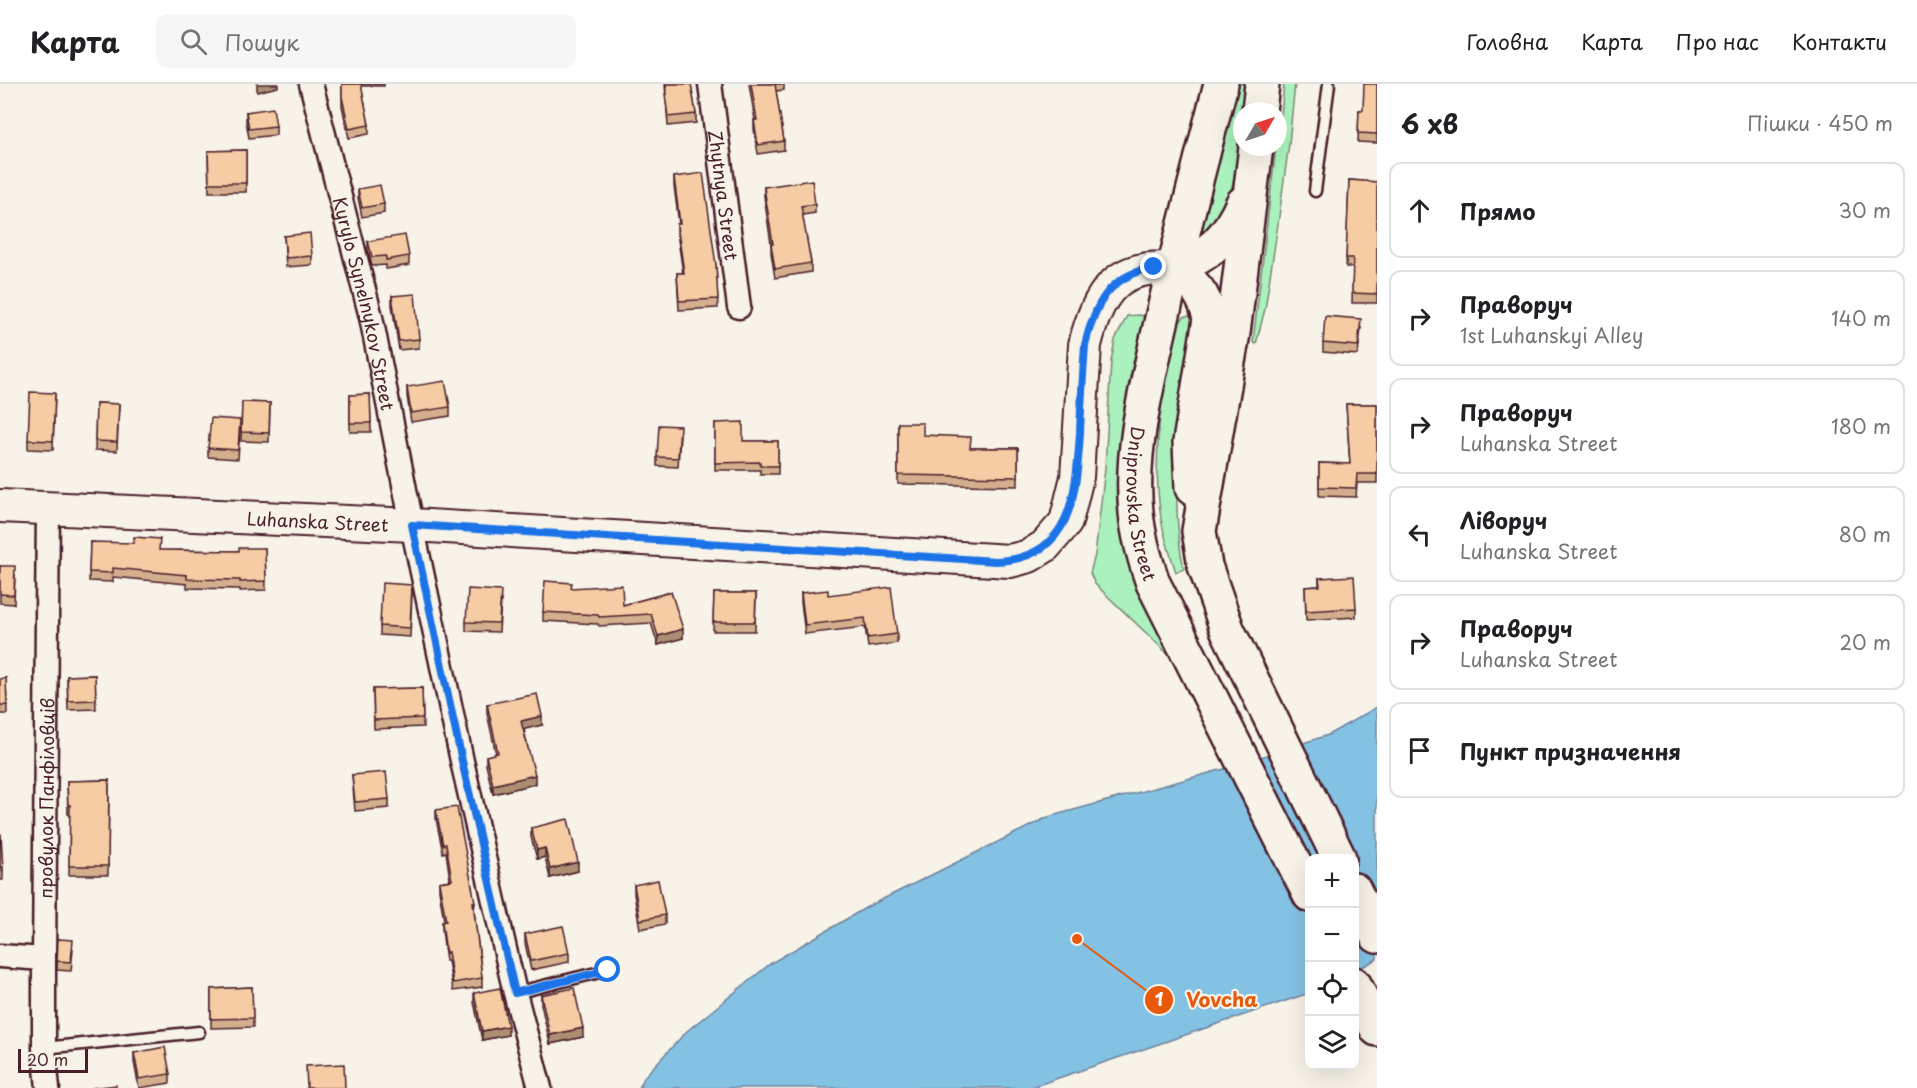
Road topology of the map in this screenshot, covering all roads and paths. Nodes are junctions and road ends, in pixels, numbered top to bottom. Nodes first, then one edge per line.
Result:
1 (311, 84) edge
2 (710, 84) edge
3 (1221, 84) edge
4 (1262, 84) edge
5 (1329, 84) edge
6 (1260, 102) edge
7 (1255, 156) edge
8 (1252, 182) junction
9 (1315, 191) dead end
10 (1173, 269) junction
11 (739, 307) dead end
12 (0, 506) edge
13 (48, 508) junction
14 (412, 525) junction
15 (1199, 531) junction
16 (1337, 854) edge
17 (1305, 885) edge
18 (1359, 900) edge
19 (1377, 936) edge
20 (0, 956) edge
21 (44, 958) junction
22 (608, 970) dead end
23 (515, 993) junction
24 (1359, 994) edge
25 (1377, 1029) edge
26 (199, 1032) dead end
27 (44, 1048) junction
28 (48, 1088) edge
29 (540, 1088) edge

1 - 14 street, Kyrylo Synelnykov Street
2 - 11 street, Zhytnya Street
3 - 10 highway, Dniprovska Street
4 - 6 highway
5 - 9 lane
7 - 8 highway
8 - 10 highway
8 - 15 highway
10 - 14 main road, Luhanska Street
10 - 15 highway
10 - 17 highway, Dniprovska Street
12 - 13 main road, Luhanska Street
13 - 14 main road, Luhanska Street
13 - 21 street, провулок Панфіловців
14 - 23 street, Kyrylo Synelnykov Street
15 - 16 highway
18 - 19 highway
20 - 21 street
21 - 27 street, провулок Панфіловців
22 - 23 lane
23 - 29 street, Kyrylo Synelnykov Street
24 - 25 highway
26 - 27 lane
27 - 28 street, провулок Панфіловців

